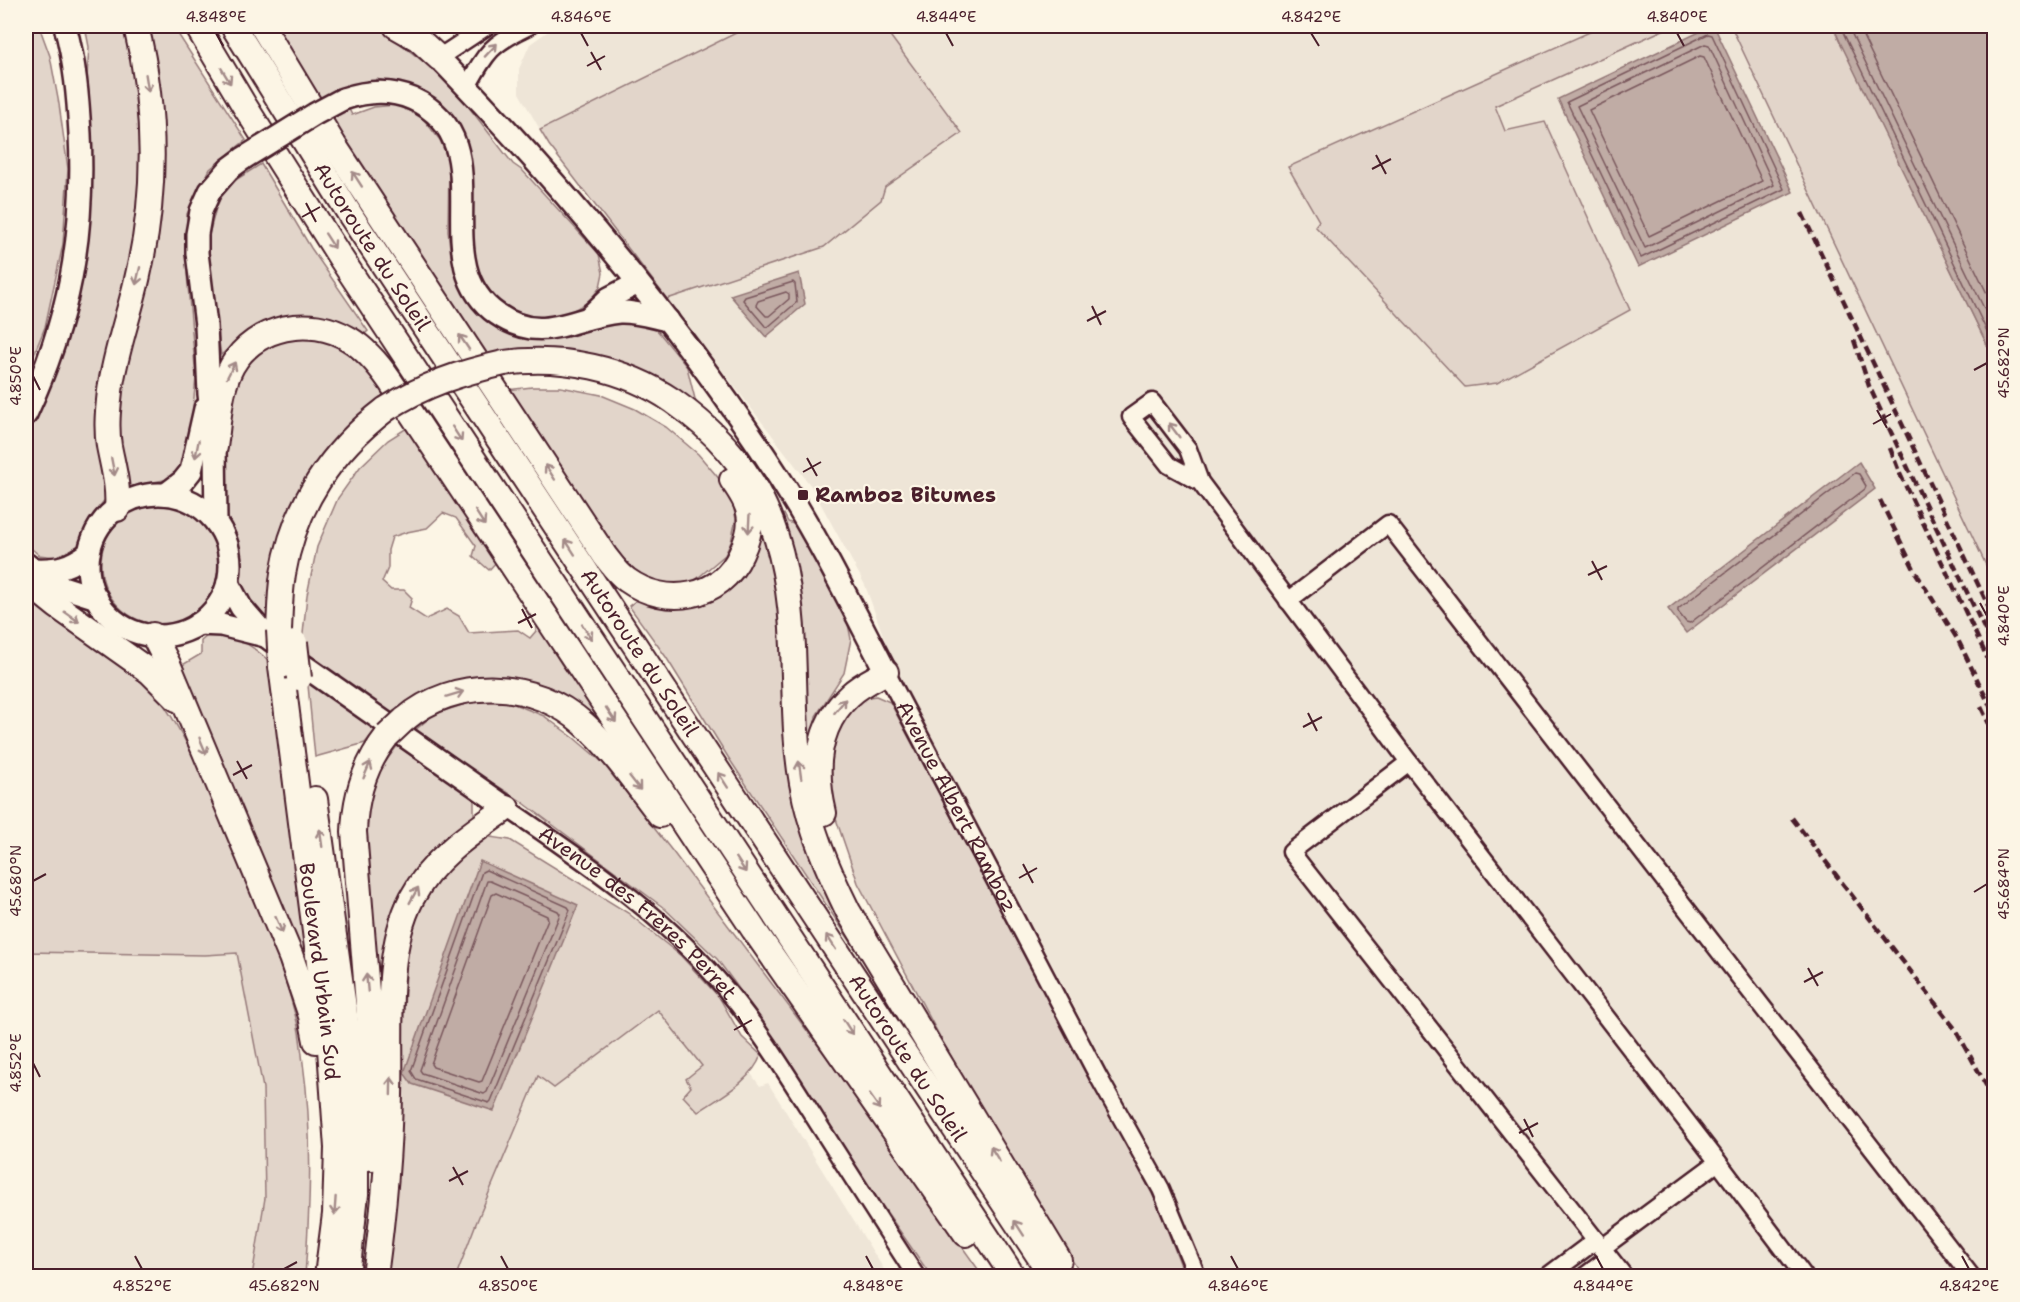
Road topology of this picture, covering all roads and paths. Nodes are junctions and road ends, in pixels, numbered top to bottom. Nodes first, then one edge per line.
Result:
1 (53, 26) edge
2 (65, 26) edge
3 (136, 26) edge
4 (196, 26) edge
5 (233, 26) edge
6 (262, 26) edge
7 (396, 26) edge
8 (487, 26) edge
9 (528, 26) edge
10 (440, 59) junction
11 (467, 87) junction
12 (81, 147) junction
13 (613, 253) junction
14 (642, 288) junction
15 (615, 305) junction
16 (668, 320) junction
17 (509, 370) junction
18 (209, 394) junction
19 (26, 414) edge
20 (215, 447) junction
21 (1200, 482) junction
22 (166, 494) junction
23 (117, 509) junction
24 (216, 522) junction
25 (90, 553) junction
26 (28, 571) edge
27 (228, 583) junction
28 (97, 598) junction
29 (1288, 601) junction
30 (198, 624) junction
31 (153, 635) junction
32 (280, 637) junction
33 (290, 672) junction
34 (886, 672) junction
35 (188, 710) junction
36 (1409, 762) junction
37 (507, 808) junction
38 (754, 930) junction
39 (910, 1013) junction
40 (337, 1148) junction
41 (1718, 1162) junction
42 (1602, 1249) junction
43 (327, 1276) edge
44 (347, 1276) edge
45 (361, 1276) edge
46 (375, 1276) edge
47 (916, 1276) edge
48 (994, 1276) edge
49 (1013, 1276) edge
50 (1052, 1276) edge
51 (1067, 1276) edge
52 (1197, 1276) edge
53 (1548, 1276) edge
54 (1585, 1276) edge
55 (1624, 1276) edge
56 (1804, 1276) edge
57 (1971, 1276) edge

1 - 12 main road
2 - 12 main road
3 -> 23 highway
4 -> 49 highway, Autoroute du Soleil
50 -> 5 highway, Autoroute du Soleil
17 -> 6 highway
7 - 10 highway
8 - 10 street
11 -> 9 street
10 - 11 main road, Avenue Albert Ramboz
11 - 13 main road, Avenue Albert Ramboz
12 - 19 main road
13 - 14 main road, Avenue Albert Ramboz
13 - 15 main road
14 - 15 main road
14 - 16 main road, Avenue Albert Ramboz
15 - 16 main road
15 - 18 main road, bridge
16 - 34 main road, Avenue Albert Ramboz
17 - 32 highway
39 -> 17 highway
18 - 20 main road
18 -> 22 main road
20 - 24 main road
20 -> 38 highway
21 -> 21 street
21 - 29 street
22 - 23 main road
22 - 24 main road
23 - 25 main road
24 - 27 main road
25 - 26 main road
25 - 28 main road
26 - 28 main road
26 -> 35 highway
27 - 30 main road
27 - 32 main road
28 - 31 main road
29 - 36 street
29 - 57 street
30 - 31 main road
30 - 32 main road
31 - 35 highway
32 - 33 highway, bridge
32 - 37 main road, Avenue des Frères Perret
33 - 40 highway, Boulevard Urbain Sud
44 -> 33 highway
39 -> 34 highway
34 - 52 street, Avenue Albert Ramboz
35 -> 40 highway
36 - 41 street
36 - 42 street
46 -> 37 highway
37 - 47 street, Avenue des Frères Perret
45 -> 38 highway
38 -> 48 highway
51 -> 39 highway
40 -> 43 highway, Boulevard Urbain Sud
41 - 42 street
41 - 56 street
42 - 53 street
42 - 54 street
42 - 55 street

